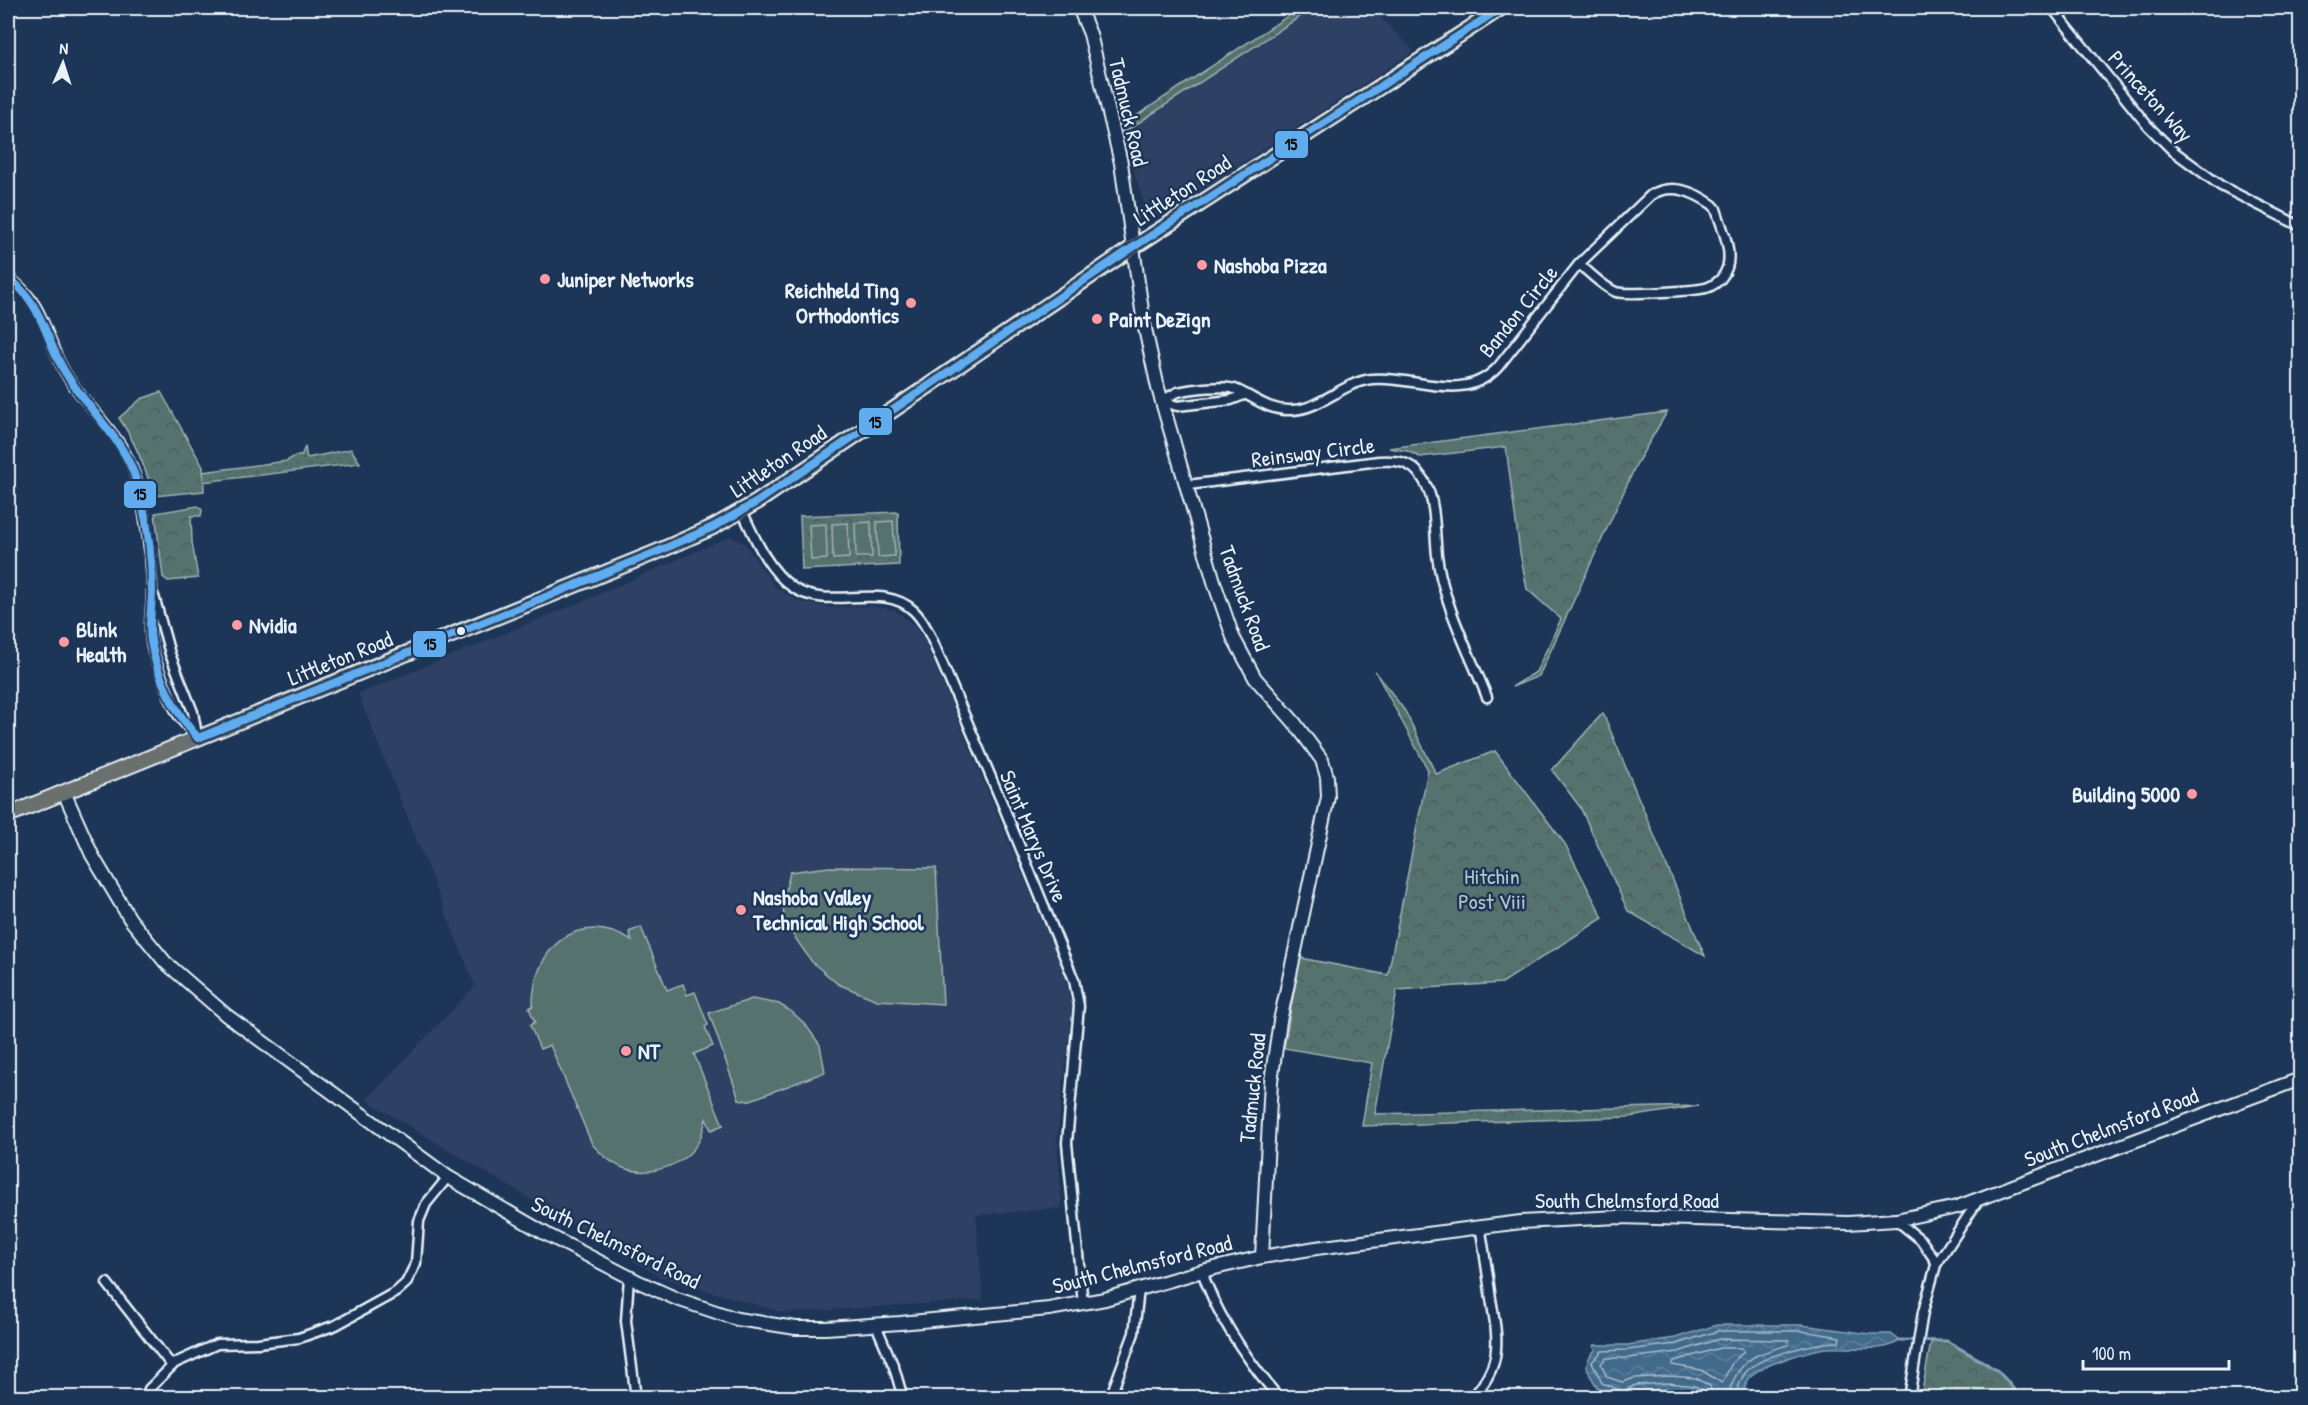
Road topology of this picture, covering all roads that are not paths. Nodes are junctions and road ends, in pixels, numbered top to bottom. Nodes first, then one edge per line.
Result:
1 (1082, 8) edge
2 (1501, 8) edge
3 (2052, 8) edge
4 (2301, 226) edge
5 (1132, 248) junction
6 (1579, 264) junction
7 (8, 277) edge
8 (1244, 395) junction
9 (1162, 401) junction
10 (1188, 485) junction
11 (742, 511) junction
12 (152, 590) junction
13 (1487, 697) dead end
14 (198, 738) junction
15 (64, 792) junction
16 (8, 815) edge
17 (2301, 1079) edge
18 (448, 1176) junction
19 (1979, 1199) junction
20 (1896, 1220) junction
21 (1480, 1226) junction
22 (1262, 1257) junction
23 (1937, 1263) junction
24 (1202, 1270) junction
25 (629, 1277) junction
26 (108, 1283) dead end
27 (1139, 1289) junction
28 (1083, 1304) junction
29 (876, 1326) junction
30 (172, 1366) junction
31 (146, 1398) edge
32 (636, 1398) edge
33 (903, 1398) edge
34 (1110, 1398) edge
35 (1279, 1398) edge
36 (1472, 1398) edge
37 (1909, 1398) edge

1 - 5 main road, Tadmuck Road
2 - 5 main road, Littleton Road
3 - 4 street, Princeton Way
5 - 9 main road, Tadmuck Road
5 - 11 main road, Littleton Road
6 - 6 street, Bandon Circle
6 - 8 street, Bandon Circle
7 - 12 street
8 - 9 street
8 - 9 street, Bandon Circle
9 - 10 main road, Tadmuck Road
10 - 13 street, Reinsway Circle
10 - 22 main road, Tadmuck Road
11 - 14 main road, Littleton Road
11 - 28 street, Saint Marys Drive
12 - 14 street
12 - 14 street
14 - 15 main road, Littleton Road
15 - 16 main road, Littleton Road
15 - 18 main road, South Chelmsford Road
17 - 19 main road, South Chelmsford Road
18 - 25 main road, South Chelmsford Road
18 - 30 street
19 - 20 main road, South Chelmsford Road
19 - 23 street
20 - 21 main road, South Chelmsford Road
20 - 23 street
21 - 22 main road, South Chelmsford Road
21 - 36 street
22 - 24 main road, South Chelmsford Road
23 - 37 street
24 - 27 main road, South Chelmsford Road
24 - 35 street
25 - 29 main road, South Chelmsford Road
25 - 32 street
26 - 30 street
27 - 28 main road, South Chelmsford Road
27 - 34 street
28 - 29 main road, South Chelmsford Road
29 - 33 street
30 - 31 street

